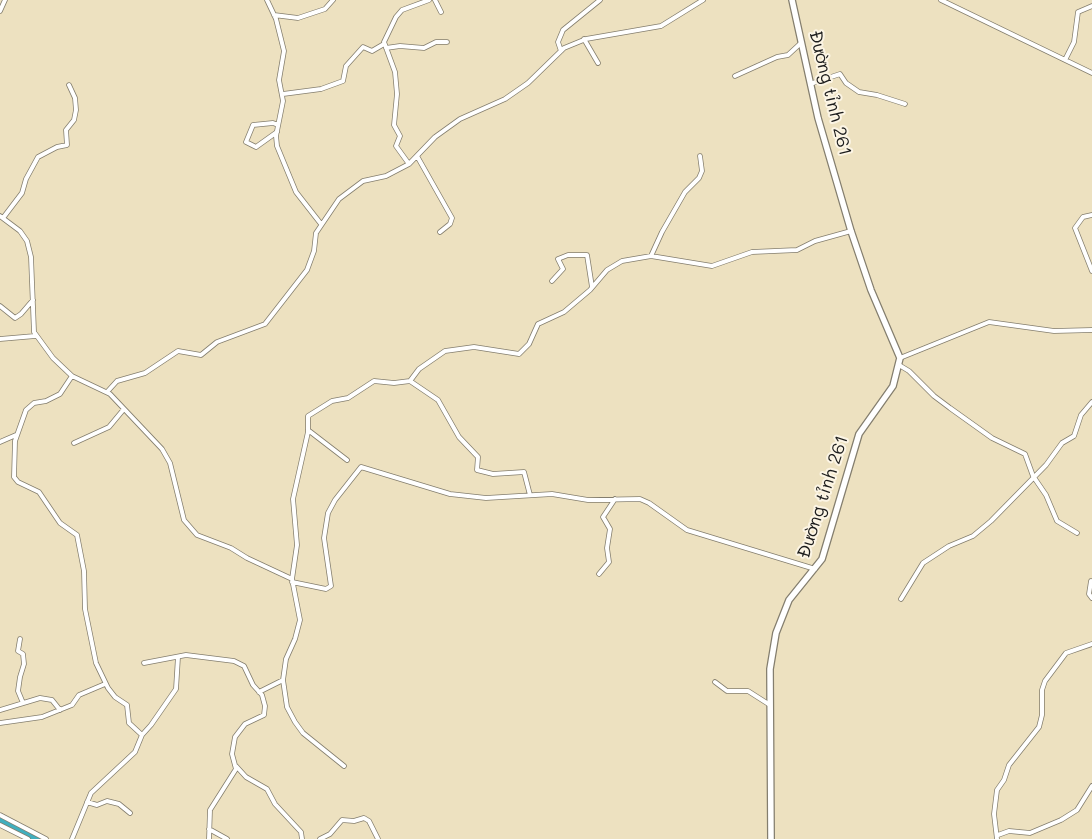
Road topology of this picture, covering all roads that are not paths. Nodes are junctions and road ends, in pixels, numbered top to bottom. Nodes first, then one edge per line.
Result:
1 (5, 0) edge
2 (267, 0) edge
3 (333, 0) edge
4 (429, 0) edge
5 (435, 0) edge
6 (600, 0) edge
7 (703, 0) edge
8 (792, 0) edge
9 (941, 0) edge
10 (1092, 6) edge
11 (0, 11) edge
12 (441, 12) dead end
13 (274, 15) junction
14 (584, 39) junction
15 (446, 42) dead end
16 (801, 43) junction
17 (385, 46) junction
18 (561, 51) junction
19 (1065, 60) junction
20 (598, 63) dead end
21 (1092, 74) edge
22 (735, 76) dead end
23 (810, 84) junction
24 (69, 85) dead end
25 (283, 94) junction
26 (905, 104) dead end
27 (278, 125) junction
28 (277, 132) junction
29 (417, 156) junction
30 (700, 156) dead end
31 (409, 164) junction
32 (1092, 215) edge
33 (1, 217) edge
34 (321, 224) junction
35 (851, 231) junction
36 (440, 232) dead end
37 (651, 256) junction
38 (1092, 271) edge
39 (552, 281) dead end
40 (592, 287) junction
41 (33, 300) junction
42 (0, 306) edge
43 (1092, 330) edge
44 (35, 336) junction
45 (0, 339) edge
46 (900, 358) junction
47 (899, 365) junction
48 (72, 376) junction
49 (410, 381) junction
50 (107, 392) junction
51 (1092, 402) edge
52 (124, 409) junction
53 (308, 430) junction
54 (16, 435) junction
55 (2, 441) edge
56 (74, 443) dead end
57 (347, 460) dead end
58 (1033, 476) junction
59 (530, 496) junction
60 (615, 498) junction
61 (1077, 534) dead end
62 (815, 569) junction
63 (599, 574) dead end
64 (292, 581) junction
65 (1091, 581) edge
66 (1092, 598) edge
67 (901, 599) dead end
68 (20, 639) dead end
69 (1092, 644) edge
70 (178, 657) junction
71 (144, 663) dead end
72 (283, 680) junction
73 (715, 682) dead end
74 (105, 684) junction
75 (259, 692) junction
76 (23, 703) junction
77 (770, 706) junction
78 (0, 710) edge
79 (60, 710) junction
80 (0, 723) edge
81 (142, 735) junction
82 (236, 766) junction
83 (344, 766) dead end
84 (1092, 786) edge
85 (87, 802) junction
86 (130, 814) dead end
87 (0, 815) edge
88 (0, 825) edge
89 (209, 829) junction
90 (997, 837) edge
91 (28, 839) edge
92 (46, 839) edge
93 (72, 839) edge
94 (209, 839) edge
95 (227, 839) edge
96 (302, 839) edge
97 (320, 839) edge
98 (378, 839) edge
99 (771, 839) edge

1 - 11 street
2 - 13 street
3 - 13 street
4 - 17 street
5 - 12 street
6 - 18 street
7 - 14 street
8 - 16 main road, Đường tỉnh 261
9 - 19 street
10 - 19 street
13 - 25 street
14 - 18 street
14 - 20 street
15 - 17 street
16 - 22 street
16 - 23 main road, Đường tỉnh 261
17 - 25 street
17 - 31 street
18 - 29 street
19 - 21 street
23 - 26 street
23 - 35 main road, Đường tỉnh 261
24 - 33 street
25 - 27 street
27 - 28 street
27 - 28 street
28 - 34 street
29 - 31 street
29 - 36 street
30 - 37 street
31 - 34 street
32 - 38 street
33 - 41 street
34 - 50 street
35 - 37 street
35 - 46 main road, Đường tỉnh 261
37 - 40 street
39 - 40 street
40 - 49 street
41 - 42 street
41 - 44 street
43 - 46 street
44 - 45 street
44 - 48 street
46 - 47 main road, Đường tỉnh 261
47 - 58 street
47 - 62 main road, Đường tỉnh 261
48 - 50 street
48 - 54 street
49 - 53 street
49 - 59 street
50 - 52 street
51 - 58 street
52 - 56 street
52 - 64 street
53 - 57 street
53 - 64 street
54 - 55 street
54 - 74 street
58 - 61 street
58 - 67 street
59 - 60 street
59 - 64 street
60 - 62 street
60 - 63 street
62 - 77 main road, Đường tỉnh 261
64 - 72 street
65 - 66 street
68 - 76 street
69 - 90 street
70 - 71 street
70 - 75 street
70 - 81 street
72 - 75 street
72 - 83 street
73 - 77 street
74 - 79 street
74 - 81 street
75 - 82 street
76 - 78 street
76 - 79 street
77 - 99 main road, Đường tỉnh 261
79 - 80 street
81 - 85 street
82 - 89 street
82 - 96 street
84 - 90 street
85 - 86 street
85 - 93 street
87 - 92 street
88 - 91 street
89 - 94 street
89 - 95 street
97 - 98 street

